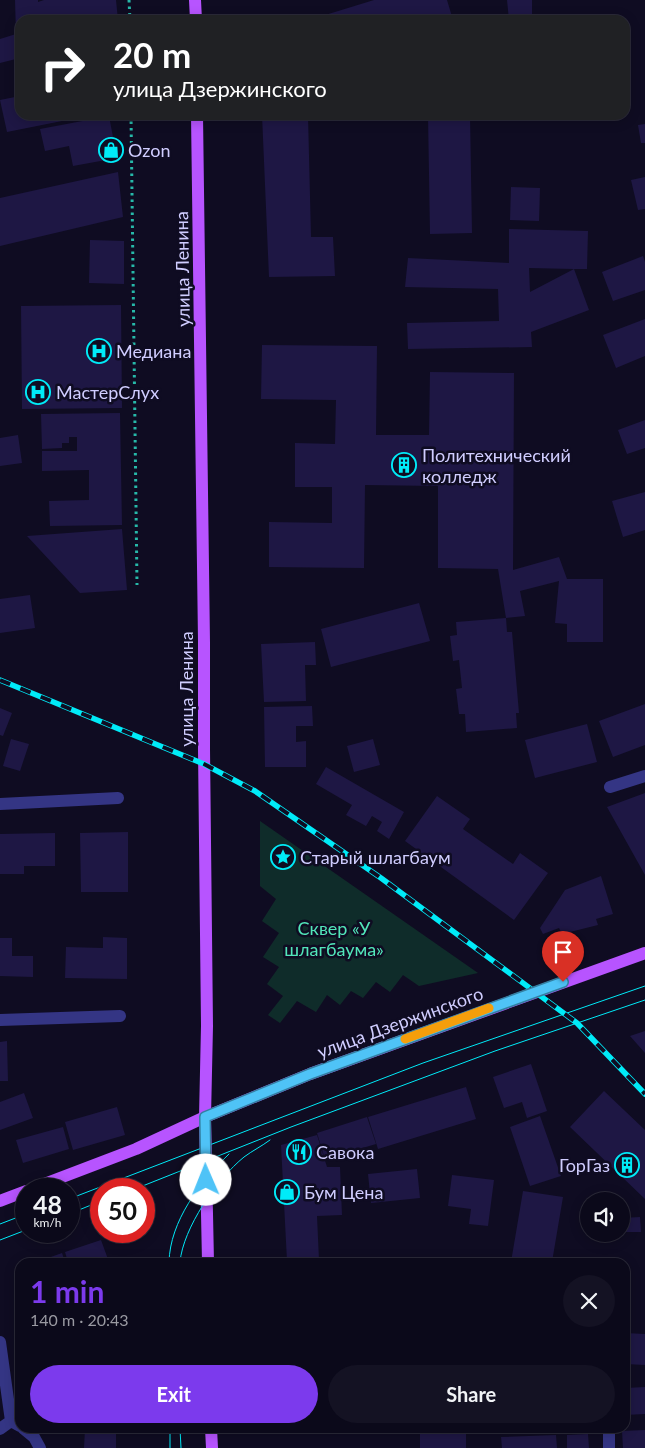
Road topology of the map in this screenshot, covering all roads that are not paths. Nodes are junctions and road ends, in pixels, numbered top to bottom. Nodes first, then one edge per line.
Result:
1 (195, 0) edge
2 (196, 15) edge
3 (197, 120) edge
4 (645, 776) edge
5 (610, 787) dead end
6 (118, 798) dead end
7 (0, 804) edge
8 (645, 953) edge
9 (120, 1016) dead end
10 (0, 1020) edge
11 (205, 1117) junction
12 (59, 1178) edge
13 (15, 1195) edge
14 (0, 1201) edge
15 (208, 1258) edge
16 (0, 1342) edge
17 (15, 1411) edge
18 (15, 1426) edge
19 (0, 1429) edge
20 (29, 1433) edge
21 (211, 1433) edge
22 (609, 1433) edge
23 (40, 1448) edge
24 (212, 1448) edge
25 (609, 1448) edge

1 - 2 main road
3 - 11 main road, улица Ленина
4 - 5 street
6 - 7 street
8 - 11 main road, улица Дзержинского
9 - 10 street
11 - 12 main road, улица Дзержинского
11 - 15 main road, улица Ленина
13 - 14 main road
16 - 17 street
18 - 19 street
20 - 23 street
21 - 24 main road
22 - 25 street

